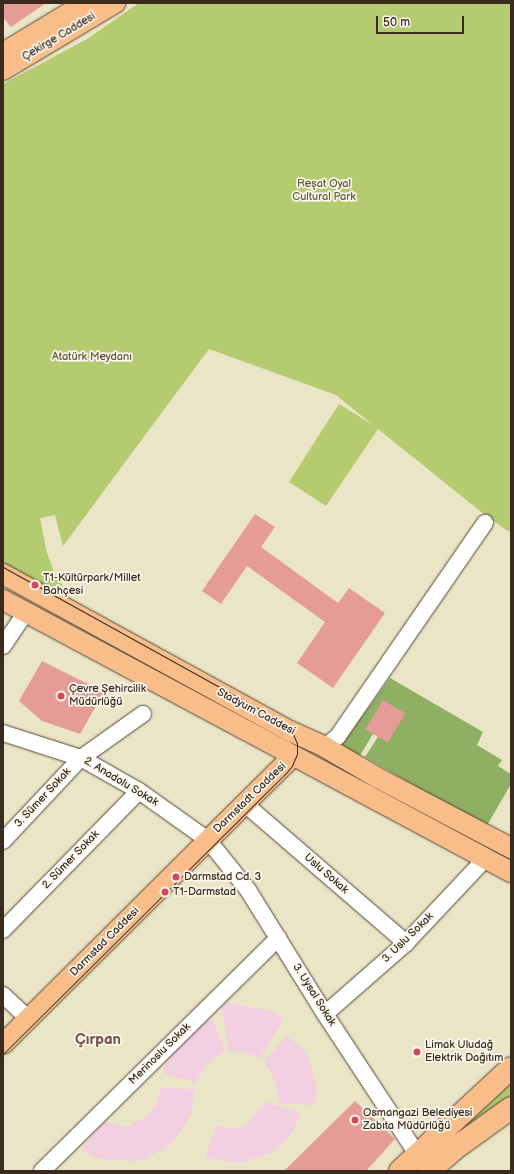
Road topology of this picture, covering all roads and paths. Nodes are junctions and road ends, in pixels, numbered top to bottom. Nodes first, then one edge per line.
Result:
1 (86, 3) edge
2 (115, 3) edge
3 (3, 53) edge
4 (3, 70) edge
5 (485, 523) dead end
6 (3, 574) edge
7 (3, 600) edge
8 (26, 612) junction
9 (3, 646) edge
10 (143, 714) dead end
11 (3, 733) edge
12 (325, 747) junction
13 (293, 756) junction
14 (81, 758) junction
15 (139, 791) junction
16 (245, 804) junction
17 (22, 821) junction
18 (3, 823) edge
19 (208, 840) junction
20 (3, 841) edge
21 (511, 848) edge
22 (486, 858) junction
23 (511, 872) edge
24 (3, 930) edge
25 (278, 938) junction
26 (406, 943) junction
27 (3, 996) edge
28 (325, 1014) junction
29 (28, 1018) junction
30 (3, 1044) edge
31 (511, 1068) edge
32 (511, 1108) edge
33 (423, 1162) edge
34 (42, 1171) edge
35 (400, 1171) edge

1 - 3 main road, Çekirge Caddesi
2 - 4 main road, Çekirge Caddesi
5 - 12 street
6 - 12 main road, Stadyum Caddesi
7 - 8 main road
8 - 9 street
8 - 13 main road
10 - 14 street, 3. Sümer Sokak
11 - 14 street, 2. Anadolu Sokak
12 - 21 main road, Stadyum Caddesi
13 - 16 main road, Darmstadt Caddesi
13 - 22 main road
14 - 15 street, 2. Anadolu Sokak
14 - 17 street, 3. Sümer Sokak
15 - 19 street, 2. Anadolu Sokak
15 - 24 street, 2. Sümer Sokak
16 - 19 main road, Darmstadt Caddesi
16 - 26 street, Uslu Sokak
17 - 18 street
17 - 20 street, 3. Sümer Sokak
19 - 25 street, 3. Uysal Sokak
19 - 29 main road, Darmstad Caddesi
22 - 23 main road
22 - 26 street, 3. Uslu Sokak
25 - 28 street, 3. Uysal Sokak
25 - 34 street, Merinoslu Sokak
26 - 28 street, 3. Uslu Sokak
27 - 29 street
28 - 33 street, 3. Uysal Sokak
29 - 30 main road, Darmstad Caddesi
31 - 33 highway
32 - 33 highway
33 - 35 highway

